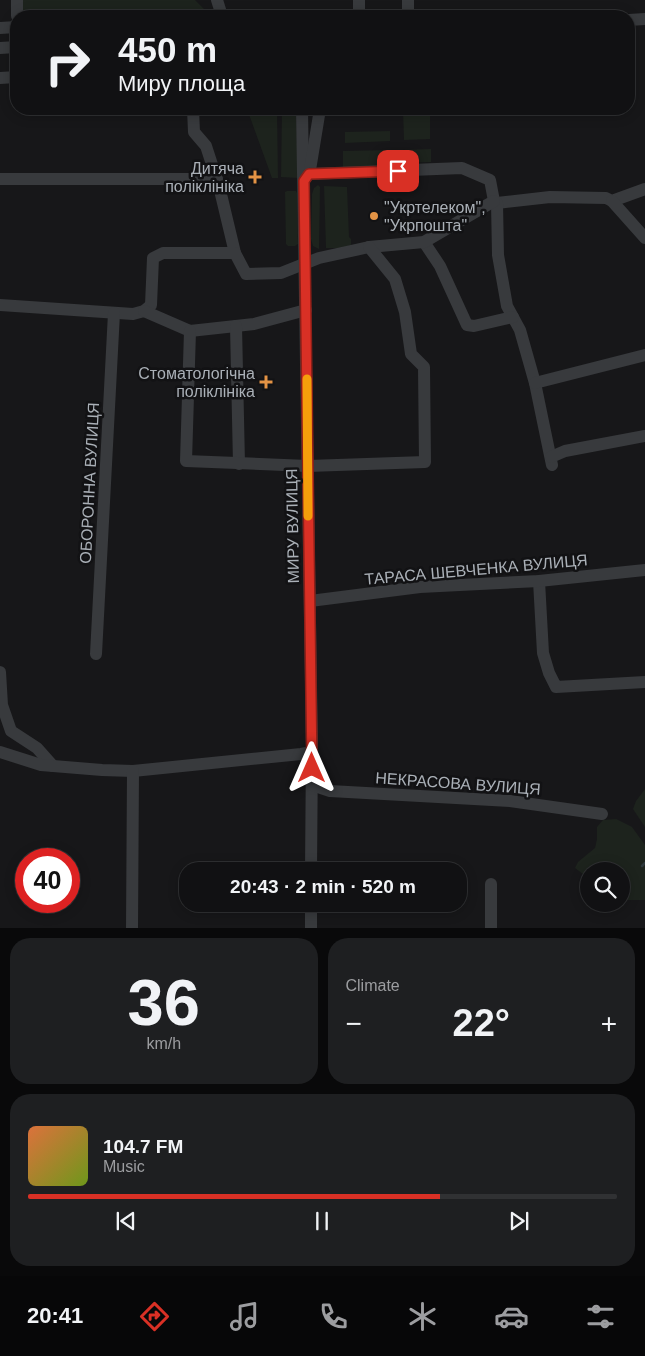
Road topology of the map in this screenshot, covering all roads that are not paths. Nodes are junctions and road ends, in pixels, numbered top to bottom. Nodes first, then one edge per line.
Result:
1 (193, 115) edge
2 (303, 115) edge
3 (319, 115) edge
4 (306, 177) junction
5 (0, 178) edge
6 (217, 179) junction
7 (645, 189) edge
8 (612, 201) junction
9 (496, 202) junction
10 (645, 238) edge
11 (424, 242) junction
12 (369, 247) junction
13 (235, 254) junction
14 (306, 263) junction
15 (0, 305) edge
16 (306, 310) junction
17 (144, 311) junction
18 (114, 313) junction
19 (513, 317) junction
20 (236, 326) junction
21 (190, 331) junction
22 (645, 354) edge
23 (535, 383) junction
24 (645, 436) edge
25 (239, 464) junction
26 (308, 466) junction
27 (645, 570) edge
28 (538, 581) junction
29 (310, 601) junction
30 (96, 654) dead end
31 (0, 672) edge
32 (645, 682) edge
33 (0, 752) edge
34 (312, 752) junction
35 (53, 766) junction
36 (133, 771) junction
37 (312, 784) junction
38 (602, 814) dead end
39 (312, 862) edge
40 (491, 884) dead end
41 (311, 912) edge
42 (132, 928) edge
43 (311, 928) edge
44 (492, 928) edge

1 - 6 street
2 - 4 street
3 - 4 street
4 - 9 street
4 - 14 street, МИРУ ВУЛИЦЯ
5 - 6 street
6 - 13 street
7 - 8 street
8 - 9 street
8 - 10 street
9 - 11 street
9 - 19 street
11 - 12 street
11 - 19 street
12 - 14 street
12 - 26 street
13 - 14 street
13 - 17 street
14 - 16 street, МИРУ ВУЛИЦЯ
15 - 18 street
16 - 20 street
16 - 26 street, МИРУ ВУЛИЦЯ
17 - 18 street
17 - 21 street
18 - 30 street, ОБОРОННА ВУЛИЦЯ
19 - 23 street
20 - 21 street
20 - 25 street
21 - 25 street
22 - 23 street
23 - 24 street
25 - 26 street
26 - 29 street, МИРУ ВУЛИЦЯ
27 - 28 street, ТАРАСА ШЕВЧЕНКА ВУЛИЦЯ
28 - 29 street, ТАРАСА ШЕВЧЕНКА ВУЛИЦЯ
28 - 32 street
29 - 34 street, МИРУ ВУЛИЦЯ
31 - 35 street
33 - 35 street
34 - 36 street
34 - 37 street, МИРУ ВУЛИЦЯ
35 - 36 street
36 - 42 street
37 - 38 street, НЕКРАСОВА ВУЛИЦЯ
37 - 39 street, МИРУ ВУЛИЦЯ
40 - 44 street
41 - 43 street

